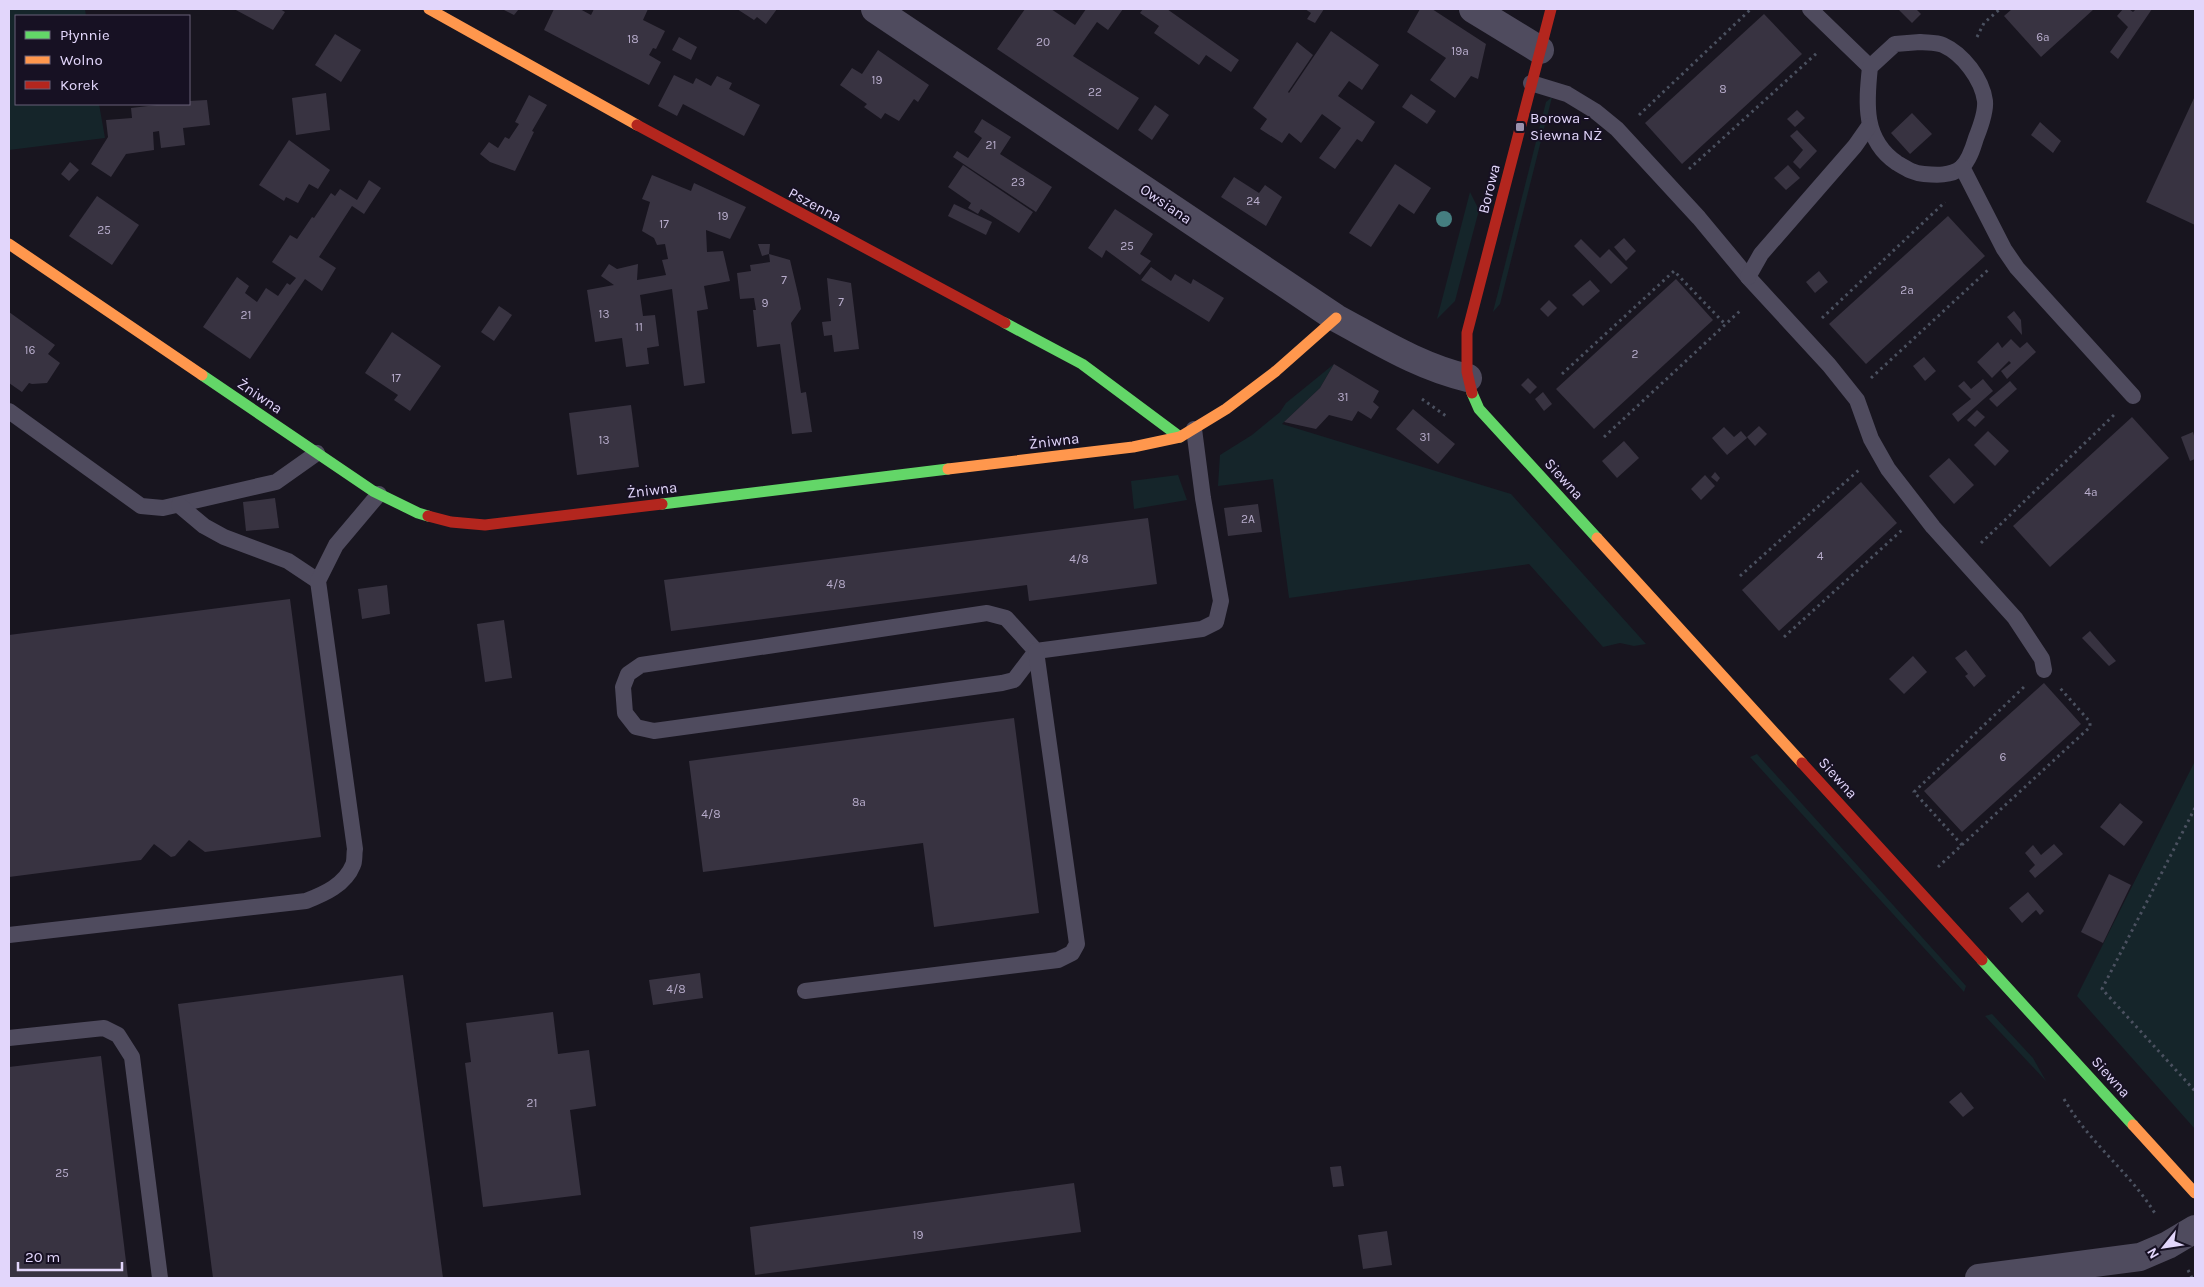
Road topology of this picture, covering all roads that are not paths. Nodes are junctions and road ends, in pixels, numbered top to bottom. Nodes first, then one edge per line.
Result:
1 (429, 9) edge
2 (875, 9) edge
3 (1472, 9) edge
4 (1551, 9) edge
5 (1810, 9) edge
6 (1540, 50) junction
7 (1870, 67) junction
8 (1531, 83) junction
9 (1869, 126) junction
10 (1965, 173) junction
11 (9, 244) edge
12 (1748, 277) junction
13 (1336, 318) junction
14 (1468, 378) junction
15 (2133, 396) road end
16 (9, 411) edge
17 (1194, 429) junction
18 (1180, 438) junction
19 (317, 453) junction
20 (380, 494) junction
21 (179, 505) junction
22 (318, 581) junction
23 (1036, 650) junction
24 (2044, 670) road end
25 (9, 935) edge
26 (805, 991) dead end
27 (9, 1038) edge
28 (2195, 1193) edge
29 (2195, 1229) edge
30 (160, 1278) edge
31 (1979, 1278) edge

1 - 18 street, Pszenna
2 - 13 street, Owsiana
3 - 6 street
4 - 6 street, Borowa
5 - 7 lane
6 - 8 street, Borowa
7 - 9 lane
7 - 10 lane
8 - 12 lane
8 - 14 street, Borowa
9 - 10 lane
9 - 12 lane
10 - 15 lane
11 - 19 street, Żniwna
12 - 24 lane
13 - 14 street, Owsiana
13 - 17 street, Żniwna
14 - 28 street, Siewna
16 - 21 lane
17 - 18 street, Żniwna
17 - 23 lane
18 - 20 street, Żniwna
19 - 20 street, Żniwna
19 - 21 lane
20 - 22 lane
21 - 22 lane
22 - 25 lane
23 - 23 lane
23 - 26 lane
27 - 30 lane
29 - 31 street

